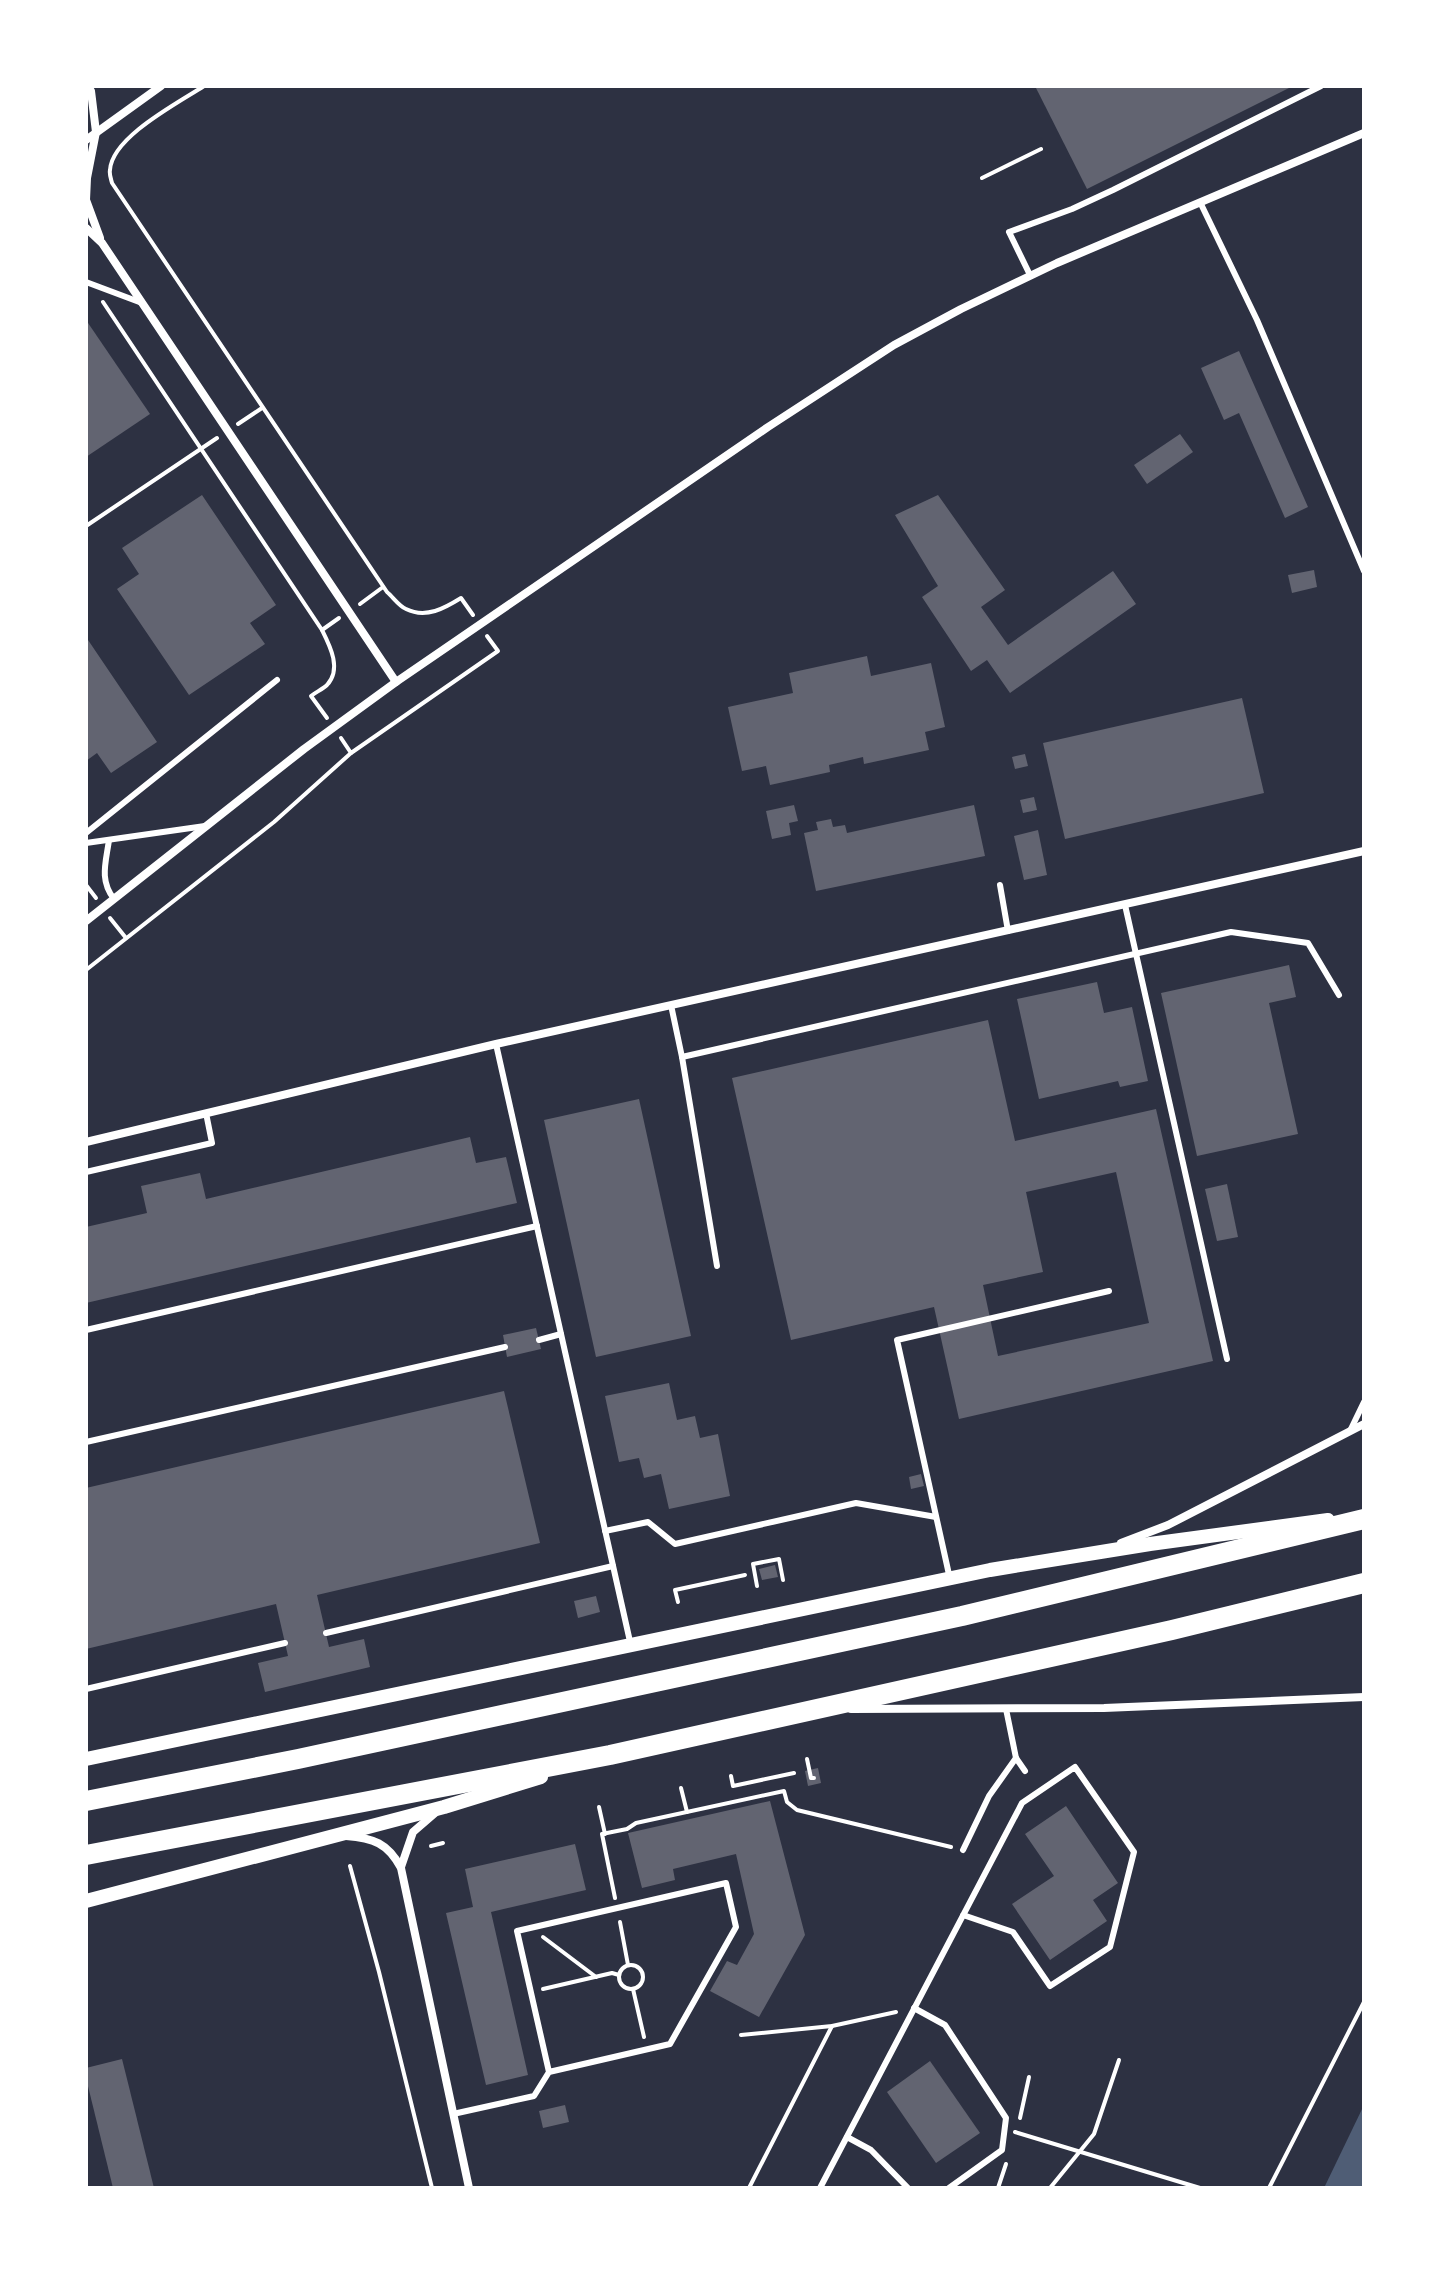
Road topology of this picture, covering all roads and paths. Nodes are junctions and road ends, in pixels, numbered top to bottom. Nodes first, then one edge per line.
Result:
1 (88, 86) edge
2 (161, 86) edge
3 (204, 86) edge
4 (1321, 86) edge
5 (96, 132) junction
6 (1364, 133) edge
7 (86, 140) edge
8 (1041, 149) dead end
9 (982, 178) dead end
10 (1200, 202) junction
11 (86, 228) edge
12 (102, 243) junction
13 (1030, 275) junction
14 (88, 283) edge
15 (142, 303) junction
16 (262, 408) junction
17 (228, 431) junction
18 (201, 449) junction
19 (86, 526) edge
20 (1364, 571) edge
21 (480, 625) junction
22 (322, 630) dead end
23 (498, 651) dead end
24 (277, 680) dead end
25 (396, 682) junction
26 (351, 753) dead end
27 (209, 825) junction
28 (86, 833) edge
29 (109, 840) junction
30 (86, 843) edge
31 (1364, 851) edge
32 (1000, 885) dead end
33 (114, 899) junction
34 (1125, 905) junction
35 (86, 921) edge
36 (1008, 931) junction
37 (1136, 954) junction
38 (86, 970) edge
39 (1339, 995) dead end
40 (671, 1005) junction
41 (496, 1044) junction
42 (682, 1057) junction
43 (206, 1113) junction
44 (86, 1142) edge
45 (86, 1172) edge
46 (537, 1226) junction
47 (717, 1266) dead end
48 (1109, 1291) dead end
49 (86, 1330) edge
50 (561, 1334) junction
51 (539, 1340) dead end
52 (505, 1347) dead end
53 (1227, 1359) dead end
54 (1364, 1402) edge
55 (1364, 1424) edge
56 (1349, 1432) junction
57 (86, 1442) edge
58 (936, 1517) junction
59 (1364, 1517) edge
60 (605, 1531) junction
61 (1076, 1557) junction
62 (613, 1566) junction
63 (745, 1575) dead end
64 (950, 1579) junction
65 (783, 1580) dead end
66 (1364, 1583) edge
67 (757, 1586) dead end
68 (678, 1602) dead end
69 (326, 1633) dead end
70 (285, 1643) dead end
71 (631, 1646) junction
72 (86, 1689) edge
73 (1364, 1697) edge
74 (815, 1709) junction
75 (1006, 1709) junction
76 (610, 1755) junction
77 (1016, 1758) junction
78 (86, 1759) edge
79 (807, 1759) dead end
80 (1025, 1771) dead end
81 (794, 1773) dead end
82 (731, 1776) dead end
83 (814, 1778) dead end
84 (681, 1788) dead end
85 (86, 1801) edge
86 (444, 1807) junction
87 (599, 1807) dead end
88 (702, 1809) junction
89 (687, 1812) junction
90 (703, 1816) dead end
91 (605, 1834) junction
92 (331, 1837) junction
93 (443, 1843) dead end
94 (431, 1846) dead end
95 (963, 1850) joint
96 (86, 1855) edge
97 (350, 1866) dead end
98 (401, 1868) junction
99 (86, 1901) edge
100 (617, 1908) junction
101 (963, 1915) junction
102 (531, 1928) junction
103 (628, 1965) junction
104 (619, 1975) junction
105 (596, 1977) junction
106 (633, 1989) junction
107 (531, 1991) junction
108 (1364, 2002) edge
109 (914, 2008) junction
110 (832, 2026) junction
111 (741, 2035) dead end
112 (647, 2049) junction
113 (1119, 2060) dead end
114 (549, 2072) junction
115 (453, 2114) junction
116 (1020, 2133) dead end
117 (847, 2137) junction
118 (1081, 2152) junction
119 (432, 2188) edge
120 (469, 2188) edge
121 (749, 2188) edge
122 (820, 2188) edge
123 (908, 2188) edge
124 (949, 2188) edge
125 (1050, 2188) edge
126 (1200, 2188) edge
127 (1269, 2188) edge

1 - 5 street
2 - 5 street
3 - 16 path
4 - 13 lane
5 - 7 street
5 - 12 street
6 - 10 street
8 - 9 path
10 - 13 street
10 - 20 lane
11 - 12 street
12 - 15 street
13 - 21 street
14 - 15 lane
14 - 18 path
15 - 17 street
16 - 17 path
16 - 21 path
17 - 18 path
17 - 25 street
18 - 19 path
18 - 22 path
21 - 23 path
21 - 25 street
24 - 28 lane
25 - 27 street
26 - 38 path
27 - 29 lane
27 - 33 street
29 - 30 lane
29 - 33 lane
31 - 34 street
32 - 36 lane
33 - 35 street
34 - 36 street
34 - 37 lane
36 - 40 street
37 - 39 lane
37 - 42 lane
37 - 53 lane
40 - 41 street
40 - 42 lane
41 - 43 street
41 - 46 lane
42 - 47 lane
43 - 44 street
43 - 45 lane
46 - 49 lane
46 - 50 lane
48 - 58 lane
50 - 51 lane
50 - 60 lane
52 - 57 lane
54 - 56 lane
55 - 56 street
56 - 61 street
58 - 60 lane
58 - 64 lane
59 - 61 street
59 - 85 main road
60 - 62 lane
61 - 64 street
62 - 69 lane
62 - 71 lane
63 - 68 path
64 - 71 street
65 - 67 path
66 - 74 main road
70 - 72 lane
71 - 78 street
73 - 75 street
74 - 75 street
74 - 76 main road
75 - 77 lane
76 - 86 street
76 - 96 main road
77 - 80 lane
77 - 95 lane
79 - 83 path
81 - 82 path
84 - 89 path
86 - 92 street
86 - 98 street
87 - 91 path
88 - 89 path
88 - 90 path
88 - 95 path
89 - 91 path
91 - 100 path
92 - 98 street
92 - 99 street
93 - 94 path
97 - 119 path
98 - 115 street
100 - 102 lane
100 - 103 path
100 - 112 lane
101 - 101 lane
101 - 109 lane
102 - 105 path
102 - 107 lane
103 - 104 path
103 - 106 path
104 - 105 path
104 - 106 path
105 - 107 path
106 - 112 path
107 - 114 lane
108 - 127 path
109 - 110 path
109 - 117 lane
109 - 124 lane
110 - 111 path
110 - 121 path
112 - 114 lane
113 - 118 path
114 - 115 lane
115 - 120 street
116 - 118 path
117 - 122 lane
117 - 123 lane
118 - 125 path
118 - 126 path

